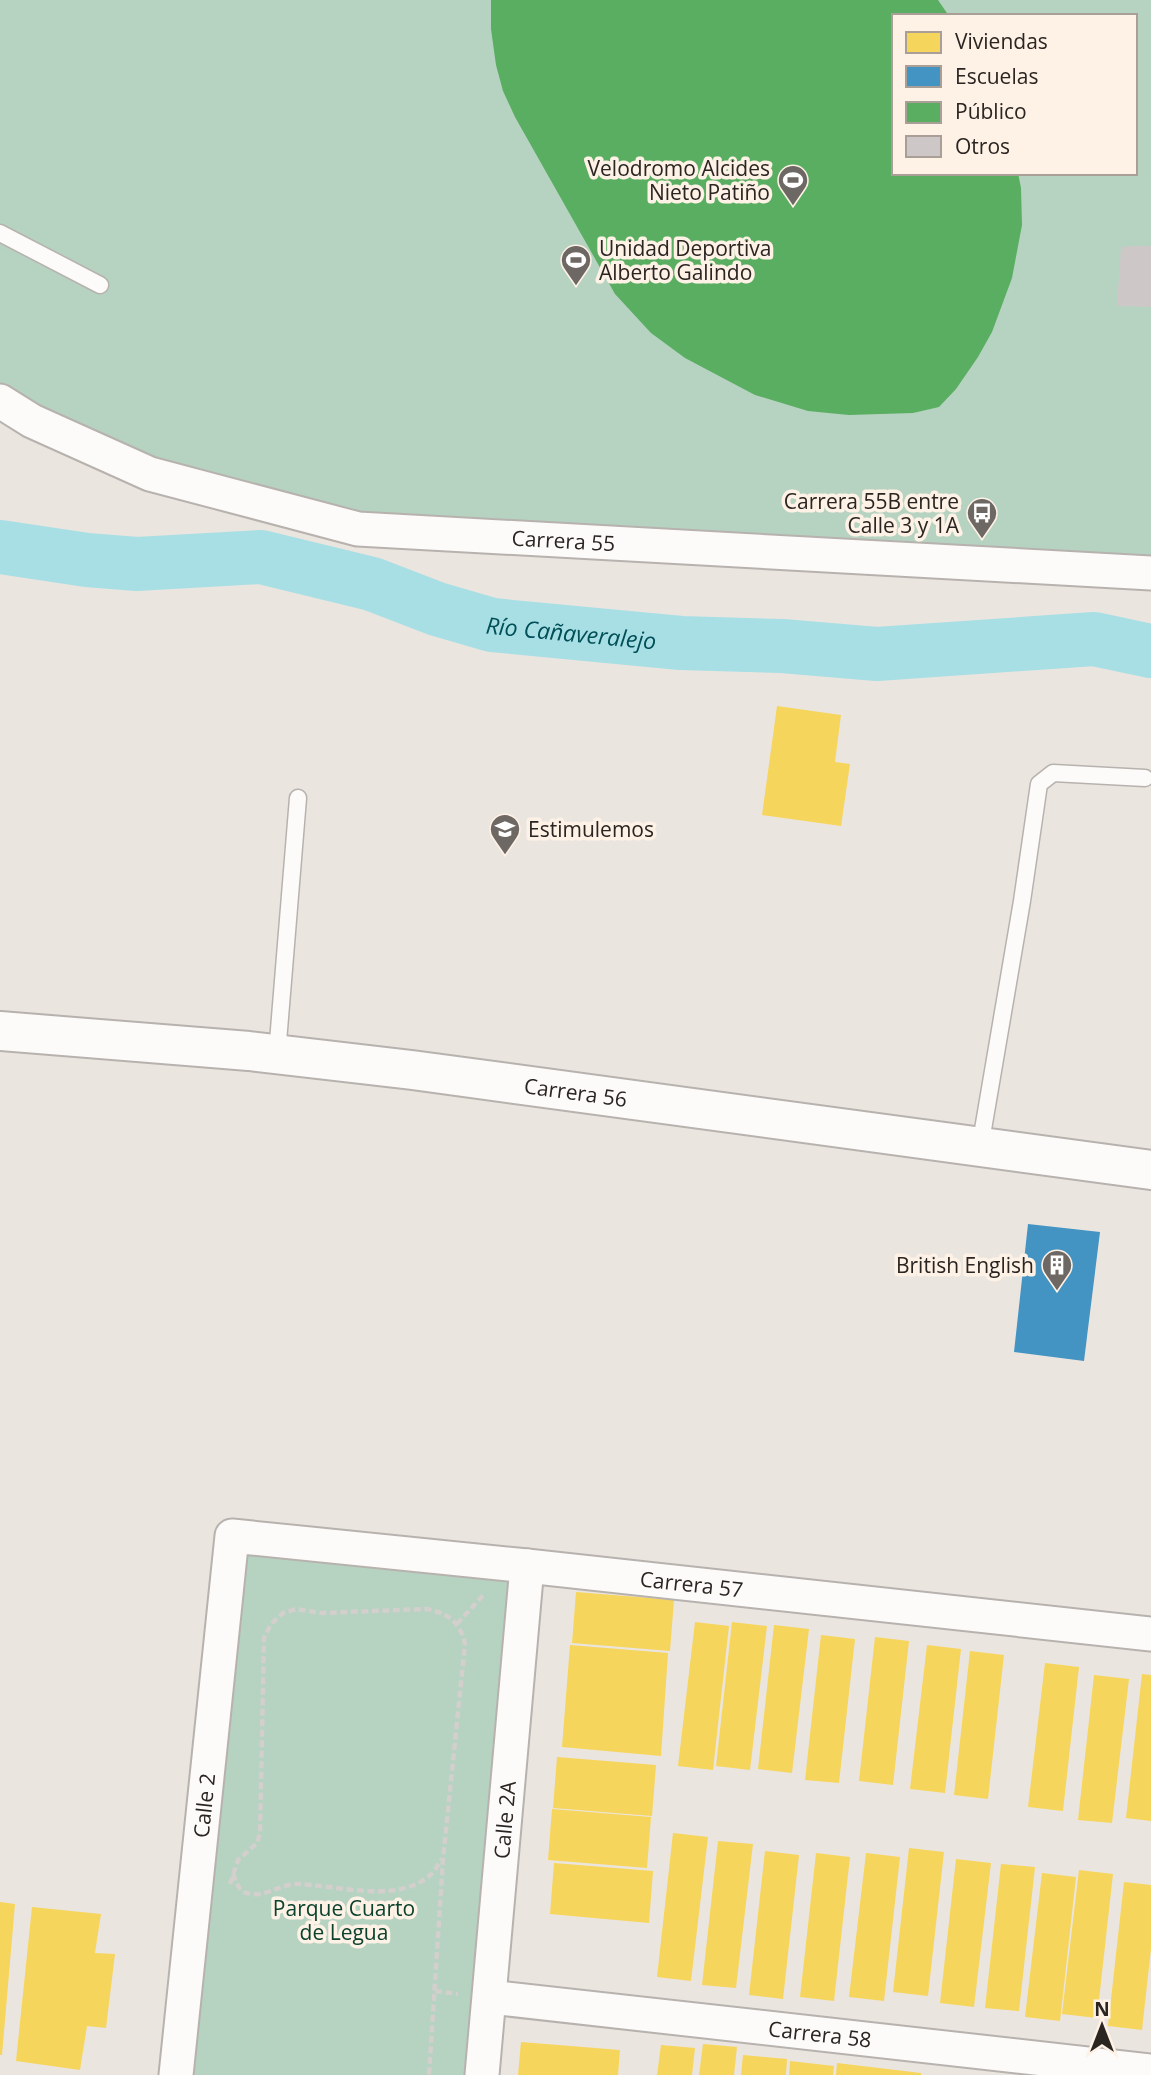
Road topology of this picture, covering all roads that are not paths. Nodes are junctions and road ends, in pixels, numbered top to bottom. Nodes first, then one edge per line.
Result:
1 (0, 233) edge
2 (100, 285) dead end
3 (0, 401) edge
4 (1151, 573) edge
5 (1145, 778) dead end
6 (298, 797) dead end
7 (0, 1031) edge
8 (276, 1054) junction
9 (980, 1147) junction
10 (1151, 1170) edge
11 (232, 1536) joint
12 (527, 1566) junction
13 (1151, 1634) edge
14 (490, 1997) junction
15 (1151, 2071) edge
16 (176, 2075) edge
17 (482, 2075) edge

1 - 2 lane
3 - 4 street, Carrera 55
5 - 9 lane
6 - 8 lane
7 - 8 street, Carrera 56
8 - 9 street, Carrera 56
9 - 10 street, Carrera 56
11 - 12 street, Carrera 57
11 - 16 street, Calle 2
12 - 13 street, Carrera 57
12 - 14 street, Calle 2A
14 - 15 street, Carrera 58
14 - 17 street, Calle 2A

